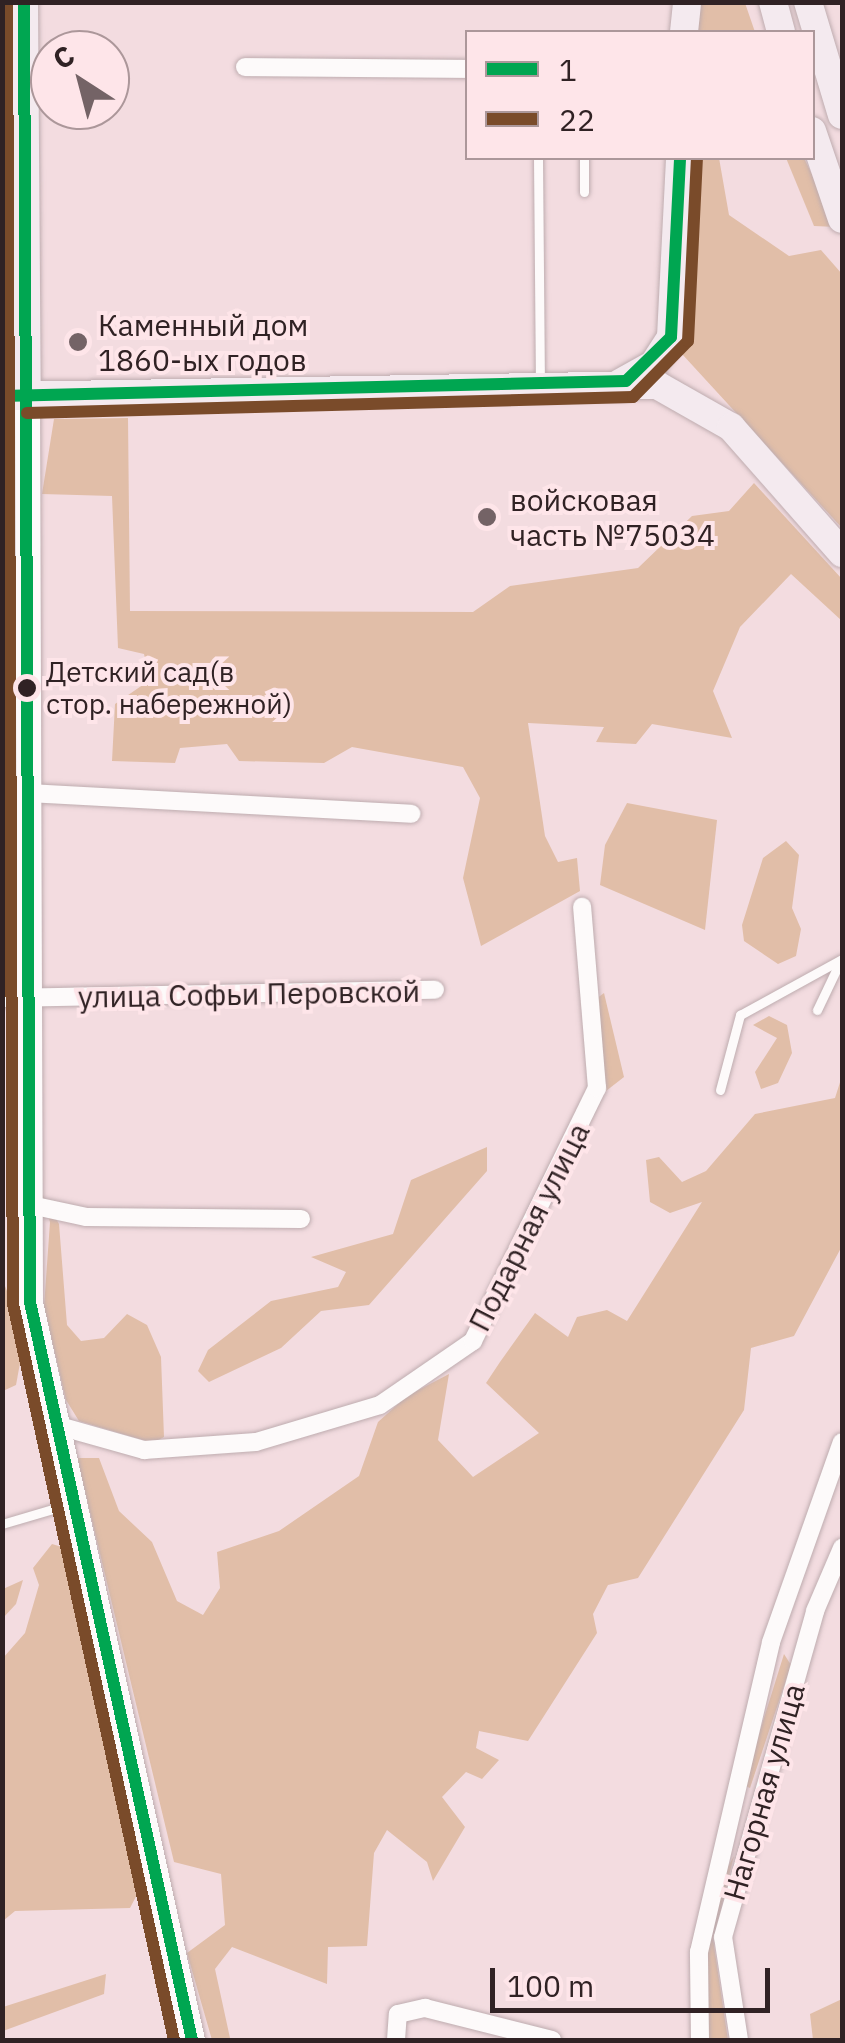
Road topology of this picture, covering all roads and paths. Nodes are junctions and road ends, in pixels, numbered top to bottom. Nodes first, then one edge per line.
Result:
1 (24, 2) edge
2 (687, 2) edge
3 (773, 2) edge
4 (808, 2) edge
5 (684, 30) edge
6 (780, 30) edge
7 (246, 67) dead end
8 (465, 69) edge
9 (842, 115) edge
10 (815, 141) edge
11 (538, 160) edge
12 (584, 160) edge
13 (680, 160) edge
14 (584, 192) dead end
15 (842, 219) edge
16 (604, 387) junction
17 (540, 388) junction
18 (15, 396) edge
19 (842, 554) edge
20 (28, 793) junction
21 (412, 814) dead end
22 (582, 906) dead end
23 (840, 964) edge
24 (435, 990) dead end
25 (2, 998) edge
26 (29, 998) junction
27 (817, 1010) dead end
28 (720, 1090) dead end
29 (26, 1204) junction
30 (301, 1219) dead end
31 (52, 1424) junction
32 (842, 1442) edge
33 (70, 1504) junction
34 (2, 1524) edge
35 (842, 1548) edge
36 (192, 2040) edge
37 (396, 2040) edge
38 (552, 2040) edge
39 (700, 2040) edge
40 (739, 2040) edge

1 - 18 main road
2 - 5 main road
3 - 6 main road
4 - 9 main road
7 - 8 street
10 - 15 main road
11 - 17 lane
12 - 14 lane
13 - 16 main road
16 - 17 main road
16 - 19 main road
17 - 18 main road
18 - 20 main road
20 - 21 street
20 - 26 main road
22 - 31 street, Подарная улица
23 - 27 lane
23 - 28 lane
24 - 26 street, улица Софьи Перовской
25 - 26 street, улица Софьи Перовской
26 - 29 main road
29 - 30 street
29 - 31 main road
31 - 33 main road
32 - 39 street
33 - 34 lane
33 - 36 main road
35 - 40 street, Нагорная улица
37 - 38 street

